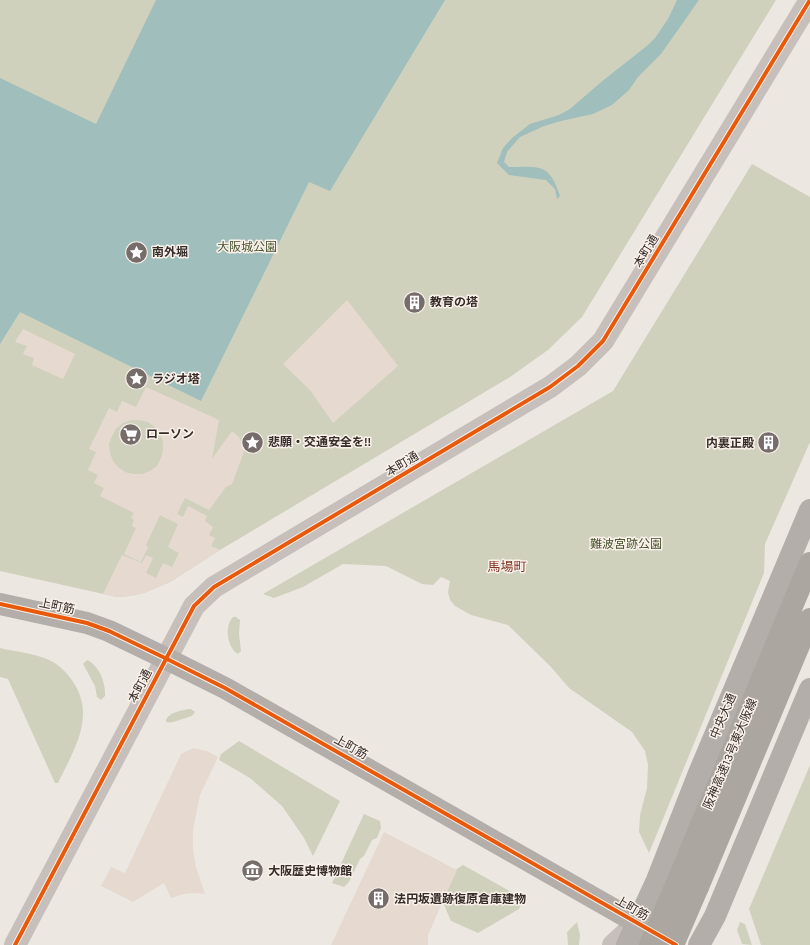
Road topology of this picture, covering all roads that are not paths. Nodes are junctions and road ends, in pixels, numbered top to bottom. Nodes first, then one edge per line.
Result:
1 (810, 0) edge
2 (810, 510) edge
3 (810, 563) edge
4 (0, 604) edge
5 (810, 619) edge
6 (165, 658) junction
7 (810, 689) edge
8 (637, 923) junction
9 (15, 945) edge
10 (613, 945) edge
11 (627, 945) edge
12 (650, 945) edge
13 (675, 945) edge
14 (699, 945) edge

1 - 6 street, 本町通
2 - 8 main road, 中央大通
3 - 12 highway, 阪神高速13号東大阪線, bridge
4 - 6 main road, 上町筋
5 - 13 highway, 阪神高速13号東大阪線, bridge
6 - 8 main road, 上町筋
6 - 9 street, 本町通
7 - 14 main road
8 - 10 street, 中央大通
8 - 11 main road, 中央大通
8 - 13 main road, 上町筋

